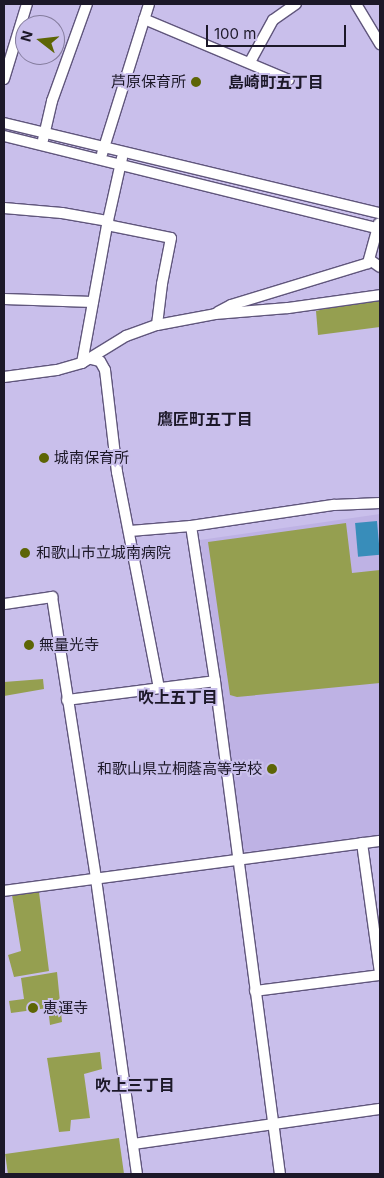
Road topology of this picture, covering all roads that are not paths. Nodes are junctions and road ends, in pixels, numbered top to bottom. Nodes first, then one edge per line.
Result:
1 (27, 4) edge
2 (87, 4) edge
3 (149, 4) edge
4 (296, 4) edge
5 (356, 4) edge
6 (144, 19) junction
7 (380, 44) edge
8 (250, 62) junction
9 (4, 79) edge
10 (289, 80) dead end
11 (4, 123) edge
12 (44, 134) junction
13 (4, 136) edge
14 (42, 145) junction
15 (103, 148) junction
16 (123, 153) junction
17 (100, 160) junction
18 (120, 165) junction
19 (4, 208) edge
20 (380, 215) edge
21 (107, 223) junction
22 (379, 229) edge
23 (370, 260) junction
24 (380, 268) edge
25 (380, 295) edge
26 (4, 299) edge
27 (93, 302) junction
28 (215, 314) junction
29 (157, 325) junction
30 (86, 361) junction
31 (4, 377) edge
32 (380, 503) edge
33 (190, 526) junction
34 (130, 531) junction
35 (4, 604) edge
36 (214, 681) junction
37 (159, 688) junction
38 (67, 700) junction
39 (380, 841) edge
40 (362, 843) junction
41 (239, 861) junction
42 (96, 879) junction
43 (4, 891) edge
44 (380, 974) edge
45 (255, 991) junction
46 (380, 1109) edge
47 (273, 1124) junction
48 (133, 1144) junction
49 (138, 1174) edge
50 (280, 1174) edge

1 - 9 street
2 - 12 street
3 - 6 street
4 - 8 street
5 - 7 street
6 - 8 street
6 - 15 street
8 - 10 street
11 - 12 street
12 - 14 street
12 - 15 street
13 - 14 street
14 - 17 street
15 - 16 street
15 - 17 street
16 - 18 street
16 - 20 street
17 - 18 street
18 - 21 street
18 - 22 street
19 - 21 street
20 - 22 street
21 - 27 street
21 - 29 street
22 - 23 street
23 - 24 street
23 - 28 street
25 - 28 street
26 - 27 street
27 - 30 street
28 - 29 street
29 - 30 street
30 - 31 street
30 - 34 street
32 - 33 street
33 - 34 street
33 - 36 street
34 - 37 street
35 - 38 street
36 - 37 street
36 - 41 street
37 - 38 street
38 - 42 street
39 - 40 street
40 - 41 street
40 - 44 street
41 - 42 street
41 - 45 street
42 - 43 street
42 - 48 street
44 - 45 street
45 - 47 street
46 - 47 street
47 - 48 street
47 - 50 street
48 - 49 street

